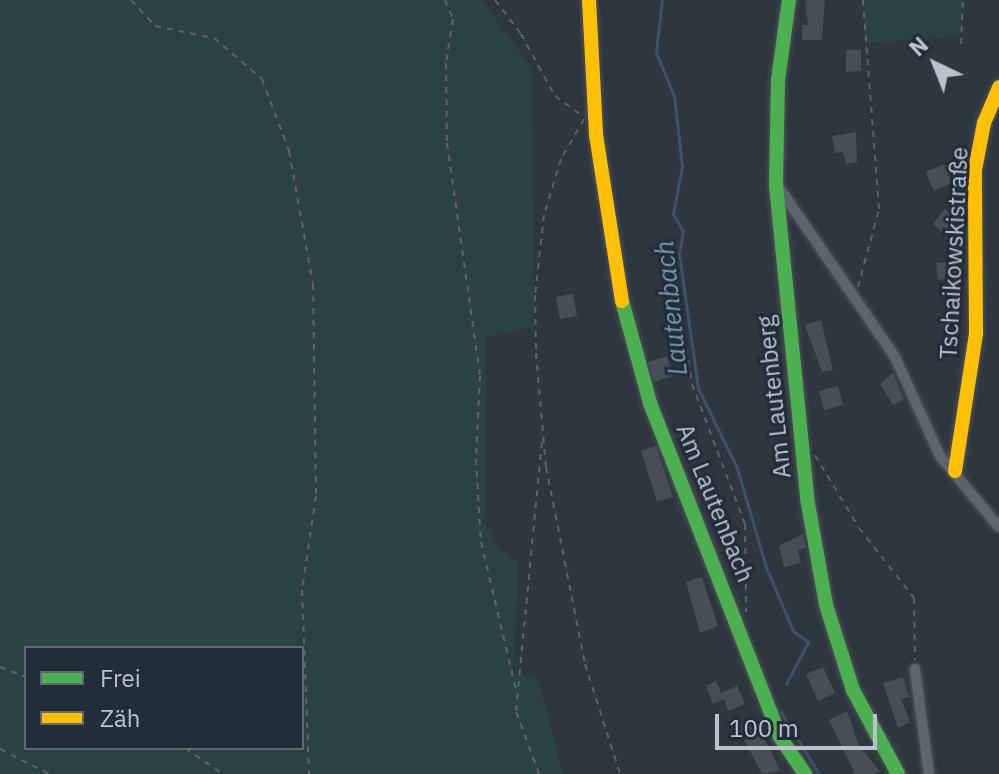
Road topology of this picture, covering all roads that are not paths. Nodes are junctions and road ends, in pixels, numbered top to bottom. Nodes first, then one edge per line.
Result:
1 (589, 0) edge
2 (789, 0) edge
3 (999, 87) edge
4 (776, 185) junction
5 (955, 471) junction
6 (999, 527) edge
7 (915, 669) road end
8 (805, 774) edge
9 (898, 774) edge
10 (929, 774) edge

1 - 8 street, Am Lautenbach
2 - 4 street, Am Lautenberg
3 - 5 street, Tschaikowskistraße
4 - 5 street, Tschaikowskistraße
4 - 9 street, Am Lautenberg
5 - 6 street, Tschaikowskistraße
7 - 10 street

